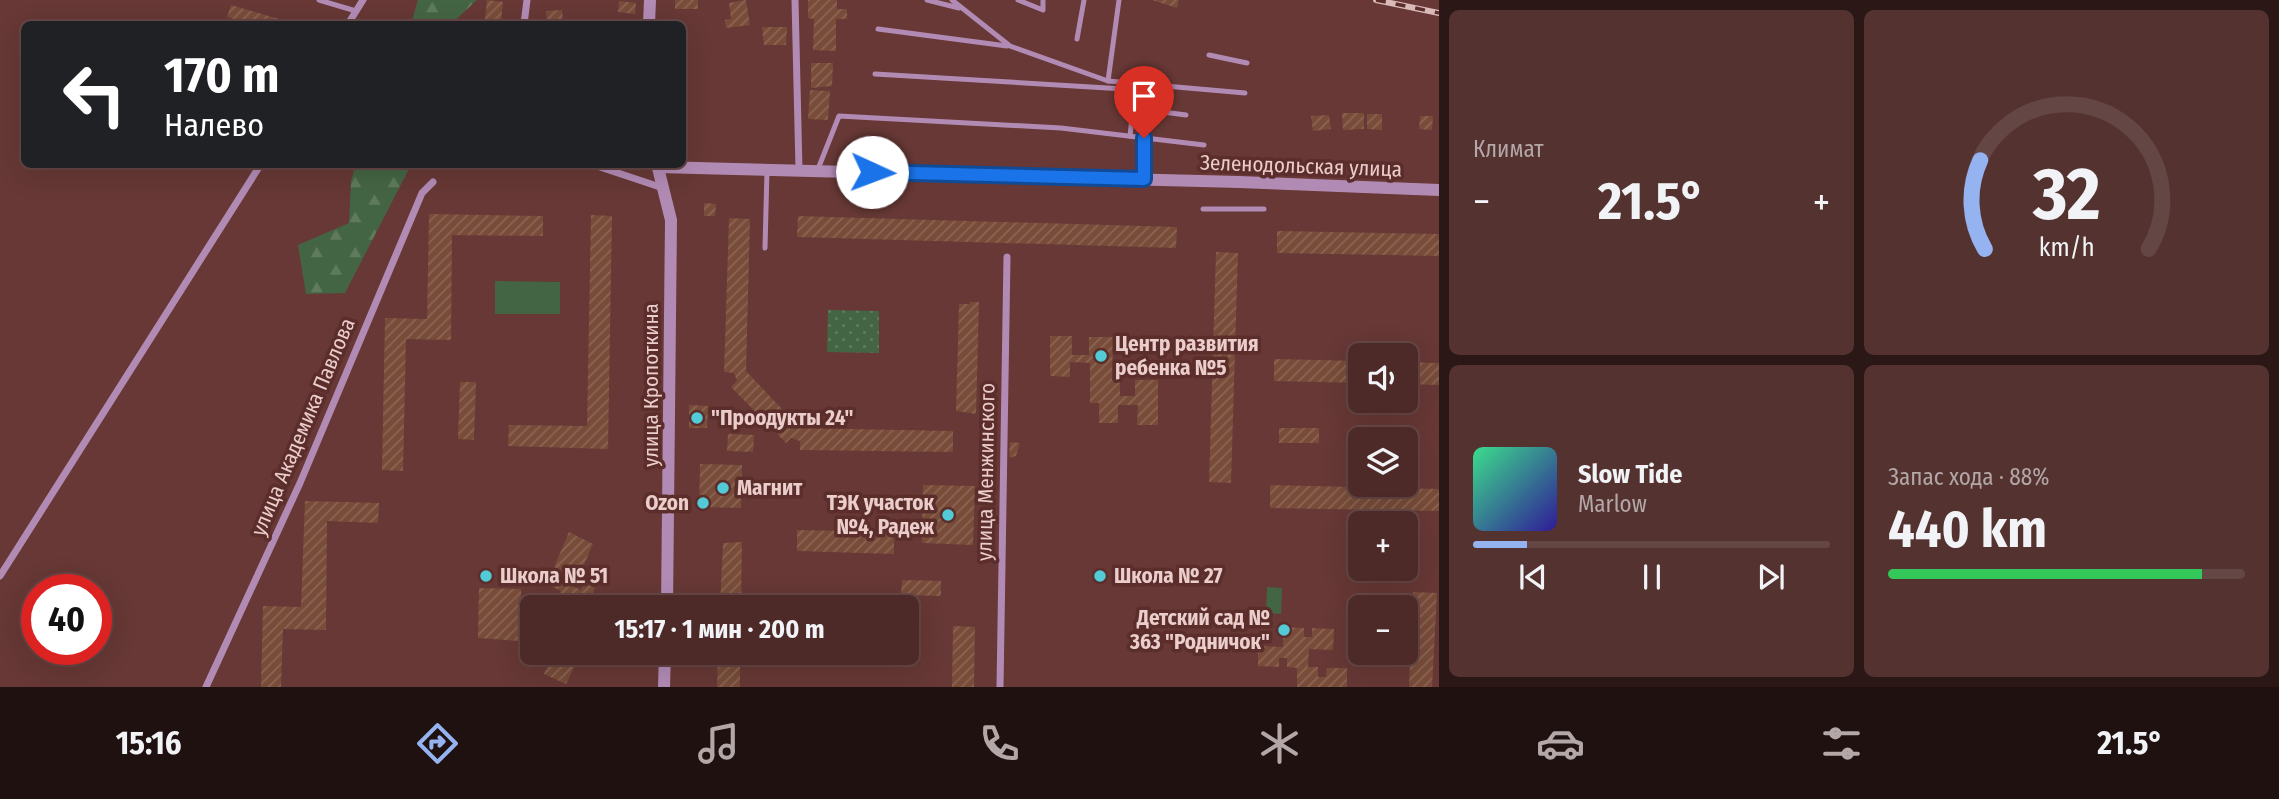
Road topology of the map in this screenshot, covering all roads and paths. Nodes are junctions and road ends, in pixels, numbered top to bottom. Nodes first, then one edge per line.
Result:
1 (319, 0) edge
2 (363, 0) edge
3 (527, 0) edge
4 (650, 0) edge
5 (794, 0) edge
6 (927, 0) edge
7 (951, 0) edge
8 (1018, 0) edge
9 (1044, 0) edge
10 (1084, 0) edge
11 (1119, 0) edge
12 (962, 9) junction
13 (356, 11) junction
14 (350, 21) edge
15 (524, 21) edge
16 (649, 21) edge
17 (877, 29) dead end
18 (1077, 39) dead end
19 (1010, 46) junction
20 (1209, 55) dead end
21 (1247, 63) dead end
22 (875, 74) dead end
23 (1108, 81) junction
24 (1245, 93) dead end
25 (1133, 108) junction
26 (1186, 115) dead end
27 (1130, 136) junction
28 (1144, 138) junction
29 (1204, 145) dead end
30 (686, 167) edge
31 (258, 168) edge
32 (603, 168) edge
33 (659, 168) edge
34 (768, 170) junction
35 (799, 170) junction
36 (818, 170) junction
37 (1144, 179) junction
38 (433, 182) dead end
39 (664, 189) junction
40 (1439, 190) edge
41 (1203, 209) dead end
42 (1264, 209) dead end
43 (765, 248) dead end
44 (1007, 257) dead end
45 (0, 576) edge
46 (667, 595) edge
47 (665, 665) edge
48 (206, 687) edge
49 (664, 687) edge
50 (999, 687) edge

1 - 13 lane
2 - 13 street
3 - 15 street
4 - 16 street
5 - 35 street
6 - 12 lane
7 - 12 lane
8 - 9 lane
10 - 18 lane
11 - 23 lane
12 - 19 lane
13 - 14 street
17 - 19 lane
19 - 23 lane
20 - 21 lane
22 - 25 lane
23 - 24 lane
25 - 26 lane
25 - 27 lane
27 - 28 lane
27 - 36 lane
28 - 29 lane
28 - 37 lane
30 - 34 street, Зеленодольская улица
31 - 45 street
32 - 39 street
33 - 39 street, улица Кропоткина
34 - 35 street, Зеленодольская улица
34 - 43 lane
35 - 36 street, Зеленодольская улица
36 - 37 street, Зеленодольская улица
37 - 40 street, Зеленодольская улица
38 - 48 street, улица Академика Павлова
39 - 46 street, улица Кропоткина
41 - 42 lane
44 - 50 street, улица Менжинского
47 - 49 street

